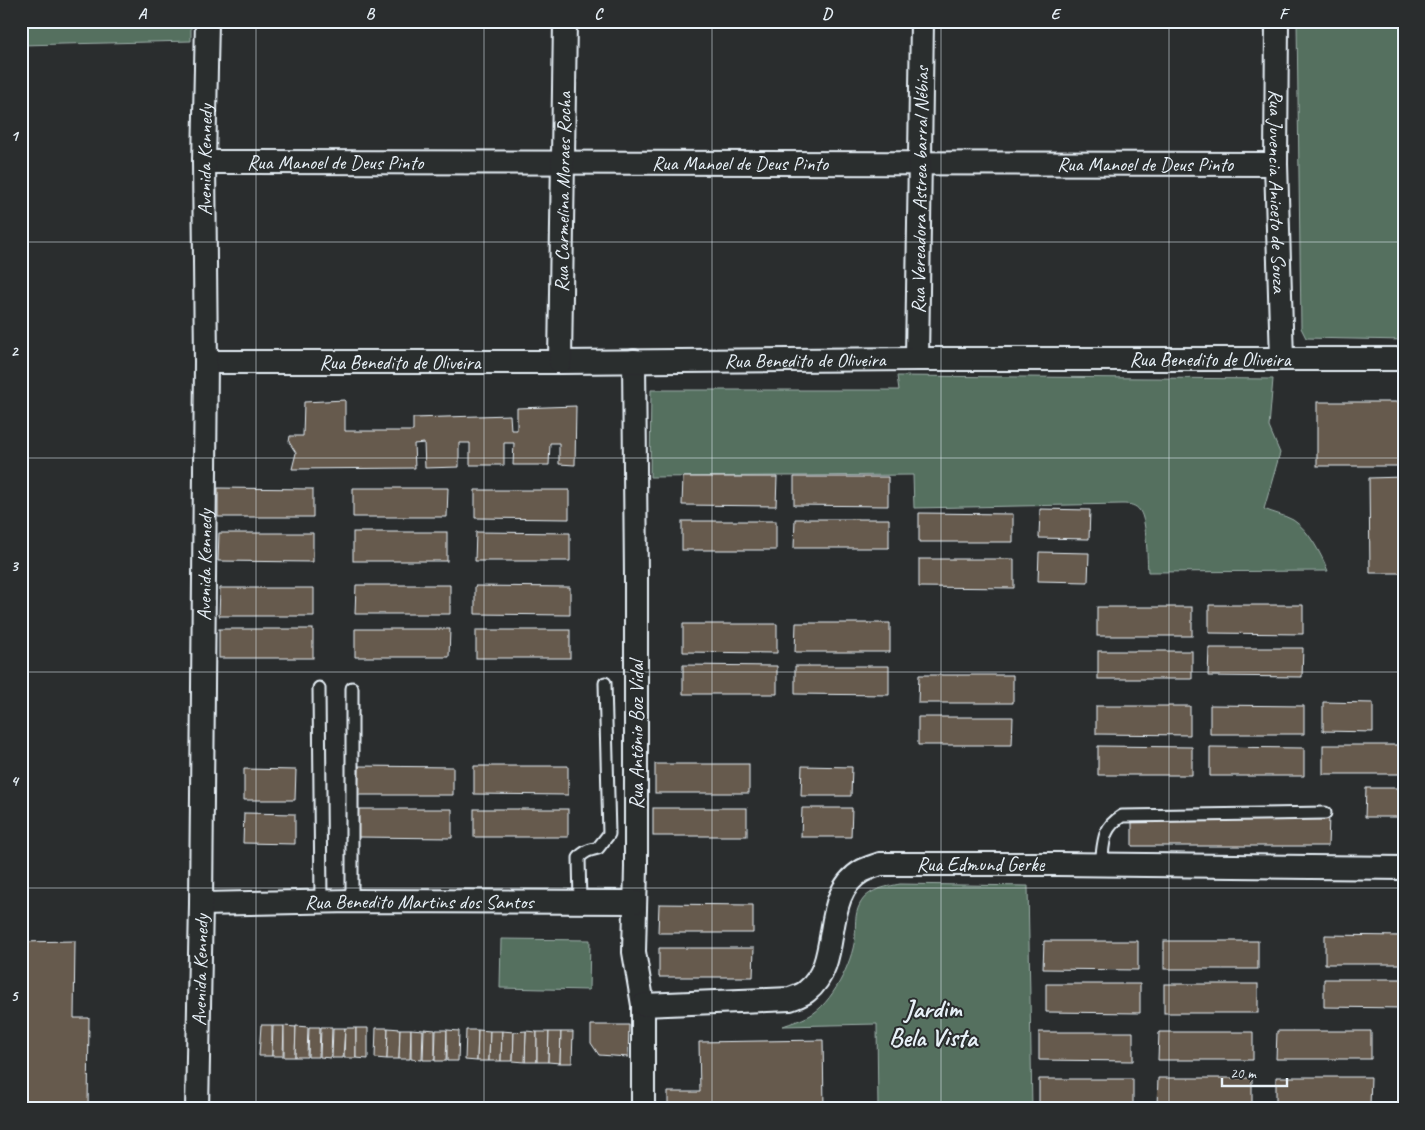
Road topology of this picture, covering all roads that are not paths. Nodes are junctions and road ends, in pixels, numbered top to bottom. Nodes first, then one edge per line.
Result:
1 (207, 21) edge
2 (565, 21) edge
3 (922, 21) edge
4 (1277, 21) edge
5 (204, 162) junction
6 (562, 162) junction
7 (919, 164) junction
8 (1276, 164) junction
9 (917, 359) junction
10 (1282, 359) junction
11 (1404, 359) edge
12 (634, 361) junction
13 (206, 362) junction
14 (560, 362) junction
15 (605, 683) dead end
16 (319, 688) dead end
17 (352, 688) dead end
18 (1324, 813) dead end
19 (1101, 864) junction
20 (1404, 868) edge
21 (321, 901) junction
22 (352, 901) junction
23 (580, 902) junction
24 (635, 902) junction
25 (201, 904) junction
26 (643, 1005) junction
27 (197, 1109) edge
28 (643, 1109) edge

1 - 5 street, Avenida Kennedy
2 - 6 street, Rua Carmelina Moraes Rocha
3 - 7 street, Rua Vereadora Astrea barral Nébias
4 - 8 street, Rua Juvencia Aniceto de Souza
5 - 6 street, Rua Manoel de Deus Pinto
5 - 13 street, Avenida Kennedy
6 - 7 street, Rua Manoel de Deus Pinto
6 - 14 street, Rua Carmelina Moraes Rocha
7 - 8 street, Rua Manoel de Deus Pinto
7 - 9 street, Rua Vereadora Astrea barral Nébias
8 - 10 street, Rua Juvencia Aniceto de Souza
9 - 10 street, Rua Benedito de Oliveira
9 - 12 street, Rua Benedito de Oliveira
10 - 11 street, Rua Benedito de Oliveira
12 - 14 street, Rua Benedito de Oliveira
12 - 24 street, Rua Antônio Boz Vidal
13 - 14 street, Rua Benedito de Oliveira
13 - 25 street, Avenida Kennedy
15 - 23 lane
16 - 21 lane
17 - 22 lane
18 - 19 lane
19 - 20 street, Rua Edmund Gerke
19 - 26 street, Rua Edmund Gerke
21 - 22 street, Rua Benedito Martins dos Santos
21 - 25 street, Rua Benedito Martins dos Santos
22 - 23 street, Rua Benedito Martins dos Santos
23 - 24 street, Rua Benedito Martins dos Santos
24 - 26 street, Rua Antônio Boz Vidal
25 - 27 street, Avenida Kennedy
26 - 28 street, Rua Antônio Boz Vidal

